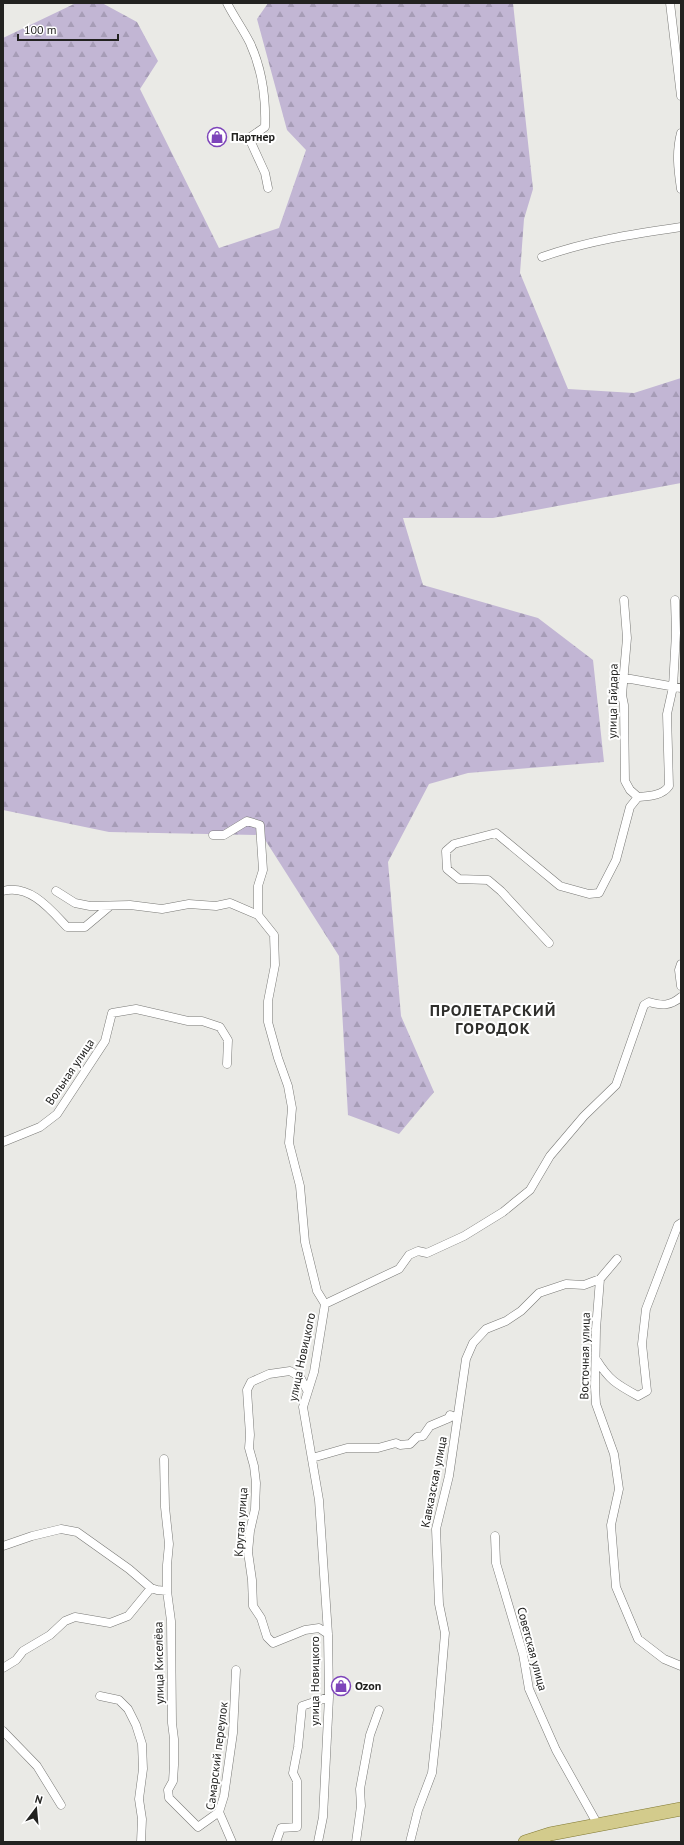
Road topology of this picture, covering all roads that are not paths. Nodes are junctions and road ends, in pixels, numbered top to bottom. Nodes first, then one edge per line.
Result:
1 (227, 3) edge
2 (670, 3) edge
3 (681, 96) edge
4 (681, 133) edge
5 (268, 188) dead end
6 (681, 189) edge
7 (681, 227) edge
8 (542, 257) dead end
9 (624, 600) dead end
10 (675, 600) dead end
11 (625, 678) junction
12 (677, 688) edge
13 (638, 797) junction
14 (213, 835) dead end
15 (3, 891) edge
16 (56, 891) dead end
17 (110, 906) junction
18 (258, 915) junction
19 (548, 943) dead end
20 (681, 964) edge
21 (681, 986) edge
22 (681, 997) edge
23 (227, 1064) dead end
24 (3, 1142) edge
25 (681, 1223) edge
26 (617, 1259) dead end
27 (600, 1279) junction
28 (325, 1304) junction
29 (595, 1358) junction
30 (307, 1390) junction
31 (458, 1418) junction
32 (312, 1458) junction
33 (164, 1459) dead end
34 (494, 1536) dead end
35 (3, 1546) edge
36 (151, 1588) junction
37 (167, 1591) junction
38 (328, 1634) junction
39 (681, 1666) edge
40 (3, 1668) edge
41 (236, 1670) dead end
42 (100, 1696) dead end
43 (329, 1697) junction
44 (379, 1710) dead end
45 (3, 1731) edge
46 (61, 1805) dead end
47 (681, 1809) edge
48 (220, 1812) junction
49 (598, 1825) junction
50 (141, 1842) edge
51 (232, 1842) edge
52 (276, 1842) edge
53 (318, 1842) edge
54 (356, 1842) edge
55 (410, 1842) edge
56 (525, 1842) edge

1 - 5 street
2 - 3 street
4 - 6 street
7 - 8 street
9 - 11 street, улица Гайдара
10 - 12 street
11 - 12 street
11 - 13 street, улица Гайдара
12 - 13 street
13 - 19 street
14 - 18 street
15 - 17 street
16 - 17 street
17 - 18 street, улица Новицкого
18 - 28 street, улица Новицкого
20 - 21 street
22 - 28 street
23 - 24 street, Вольная улица
25 - 29 street
26 - 27 street
27 - 29 street, Восточная улица
27 - 31 street, Кавказская улица
28 - 30 street, улица Новицкого
29 - 39 street, Восточная улица
30 - 32 street, улица Новицкого
30 - 38 street, Крутая улица
31 - 32 street
31 - 55 street, Кавказская улица
32 - 38 street, улица Новицкого
33 - 37 street, улица Киселёва
34 - 49 street, Советская улица
35 - 36 street
36 - 37 street
36 - 40 street
37 - 48 street, улица Киселёва
38 - 43 street, улица Новицкого
41 - 48 street, Самарский переулок
42 - 50 street
43 - 52 street
43 - 53 street, улица Новицкого
44 - 54 street
45 - 46 street
47 - 49 main road
48 - 51 street, Самарский переулок
49 - 56 main road

